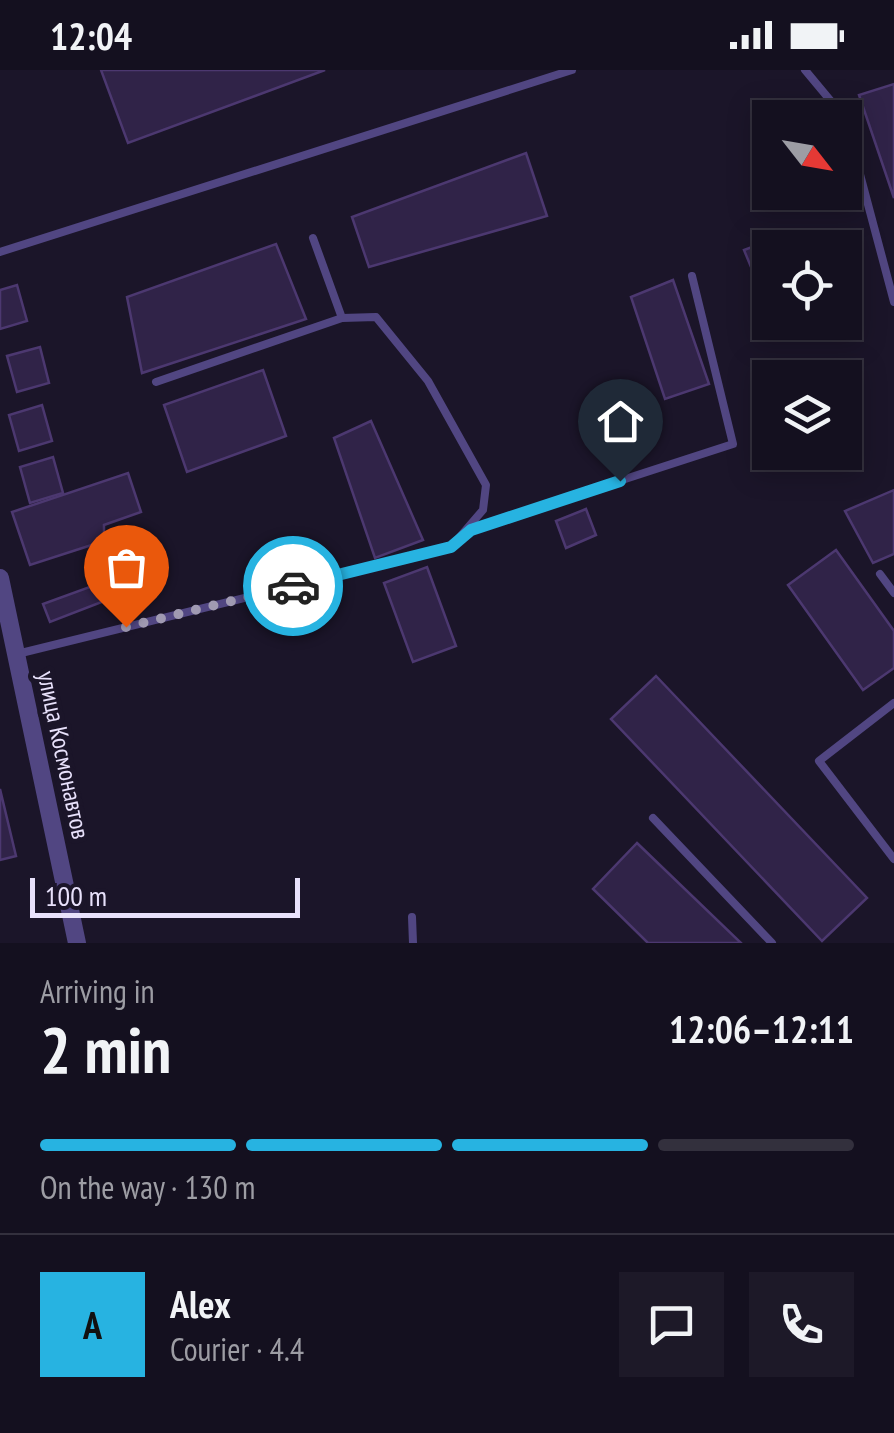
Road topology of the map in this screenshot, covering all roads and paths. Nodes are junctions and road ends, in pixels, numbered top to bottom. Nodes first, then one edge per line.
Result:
1 (572, 70) edge
2 (805, 70) edge
3 (830, 100) edge
4 (862, 182) edge
5 (313, 238) dead end
6 (0, 252) edge
7 (692, 276) dead end
8 (894, 302) edge
9 (342, 318) junction
10 (156, 382) dead end
11 (471, 530) junction
12 (880, 574) dead end
13 (0, 578) edge
14 (894, 593) edge
15 (17, 654) junction
16 (894, 703) edge
17 (653, 818) dead end
18 (894, 859) edge
19 (412, 918) dead end
20 (76, 943) edge
21 (413, 943) edge
22 (772, 943) edge

1 - 6 lane
2 - 3 lane
4 - 8 lane
5 - 9 lane
7 - 11 lane
9 - 10 lane
9 - 11 lane
11 - 15 lane
12 - 14 lane
13 - 15 street, улица Космонавтов
15 - 20 street, улица Космонавтов
16 - 18 lane
17 - 22 lane
19 - 21 lane

